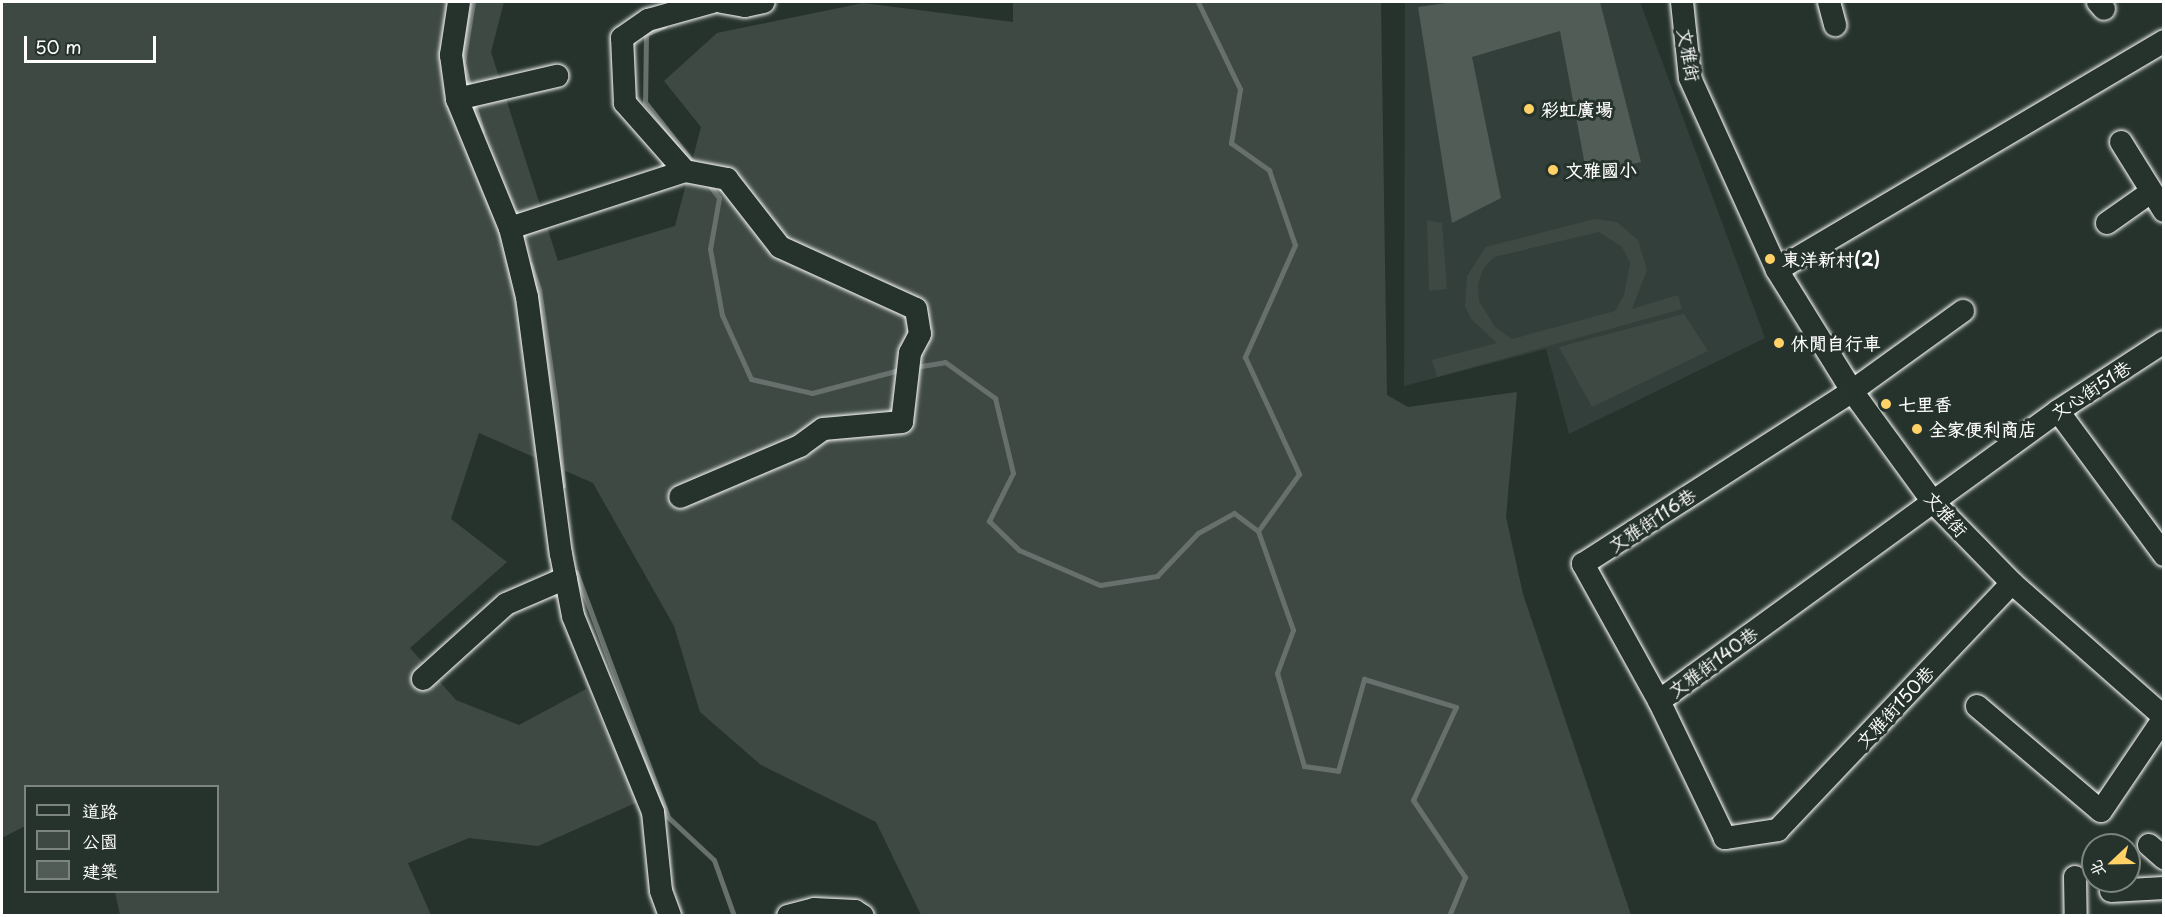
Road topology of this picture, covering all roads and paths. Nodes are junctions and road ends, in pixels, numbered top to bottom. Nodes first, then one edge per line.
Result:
1 (462, 2) edge
2 (722, 2) edge
3 (765, 2) edge
4 (1682, 2) edge
5 (1829, 2) edge
6 (694, 6) edge
7 (1835, 25) dead end
8 (2163, 41) edge
9 (556, 76) dead end
10 (467, 96) junction
11 (2121, 142) dead end
12 (696, 173) junction
13 (2151, 192) junction
14 (2163, 212) edge
15 (2107, 223) dead end
16 (515, 226) junction
17 (1777, 270) junction
18 (1964, 311) dead end
19 (2163, 342) edge
20 (1852, 391) junction
21 (2058, 411) junction
22 (680, 497) dead end
23 (1933, 502) junction
24 (2163, 555) edge
25 (566, 578) junction
26 (2012, 584) junction
27 (423, 679) dead end
28 (1659, 701) junction
29 (1977, 706) dead end
30 (2163, 718) edge
31 (1778, 830) joint
32 (2075, 877) dead end
33 (2163, 888) edge
34 (2141, 889) edge
35 (670, 915) edge
36 (788, 915) edge
37 (863, 915) edge
38 (2076, 915) edge

1 - 10 street
2 - 3 street
4 - 17 street, 文雅街
5 - 7 street
6 - 12 street
8 - 17 street
9 - 10 street
10 - 16 street
11 - 13 street
12 - 16 street
12 - 22 street
13 - 14 street
13 - 15 street
16 - 25 street
17 - 20 street, 文雅街
18 - 20 street
19 - 21 street, 文心街51巷
20 - 23 street, 文雅街
20 - 28 street, 文雅街116巷
21 - 23 street, 文心街51巷
21 - 24 street
23 - 26 street, 文雅街
23 - 28 street, 文雅街140巷
25 - 27 street
25 - 35 street
26 - 30 street, 文雅街
26 - 31 street, 文雅街150巷
28 - 31 street, 文雅街140巷
29 - 30 street
32 - 38 street
33 - 34 street
36 - 37 street

